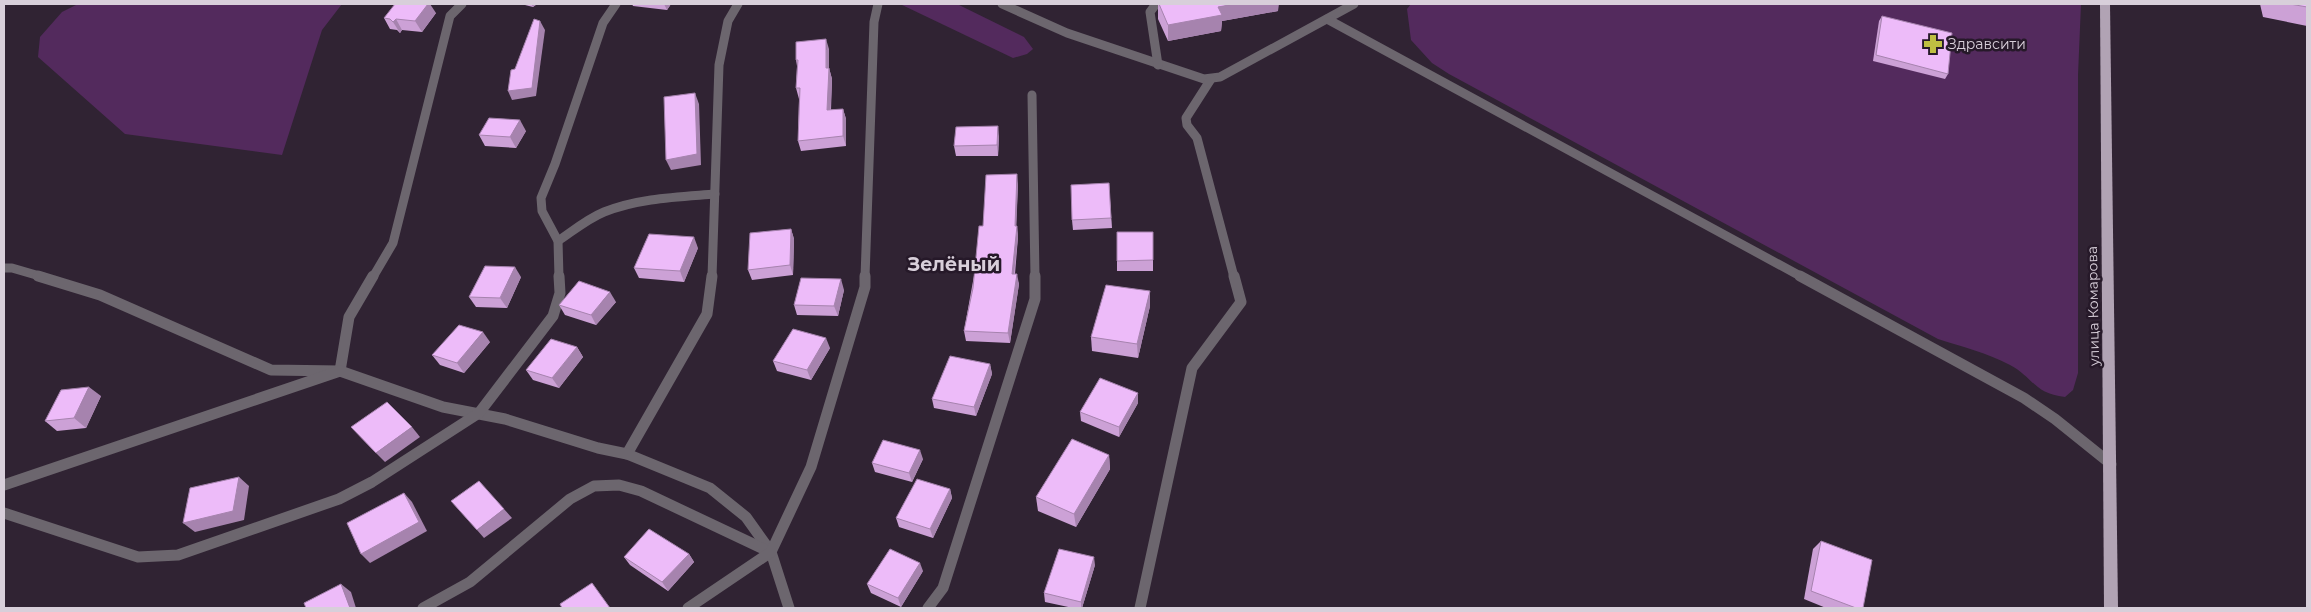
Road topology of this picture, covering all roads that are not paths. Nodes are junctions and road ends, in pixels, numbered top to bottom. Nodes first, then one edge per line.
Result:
1 (462, 4) edge
2 (616, 4) edge
3 (738, 4) edge
4 (878, 4) edge
5 (1002, 4) edge
6 (1156, 4) edge
7 (1354, 4) edge
8 (2105, 4) edge
9 (1327, 18) junction
10 (1158, 65) junction
11 (1211, 79) junction
12 (1032, 95) dead end
13 (715, 194) junction
14 (558, 241) junction
15 (4, 268) edge
16 (340, 371) junction
17 (479, 413) junction
18 (627, 454) junction
19 (2111, 464) junction
20 (4, 485) edge
21 (4, 513) edge
22 (771, 552) junction
23 (423, 608) edge
24 (688, 608) edge
25 (789, 608) edge
26 (928, 608) edge
27 (1140, 608) edge
28 (2111, 608) edge

1 - 16 street
2 - 14 street
3 - 13 street
4 - 22 street
5 - 10 street
6 - 10 street
7 - 9 street
8 - 19 main road, улица Комарова
9 - 11 street
9 - 19 street
10 - 11 street
11 - 27 street
12 - 26 street
13 - 14 street
13 - 18 street
14 - 17 street
15 - 16 street
16 - 17 street
16 - 20 street
17 - 18 street
17 - 21 street
18 - 22 street
19 - 28 main road, улица Комарова
22 - 23 street
22 - 24 street
22 - 25 street

